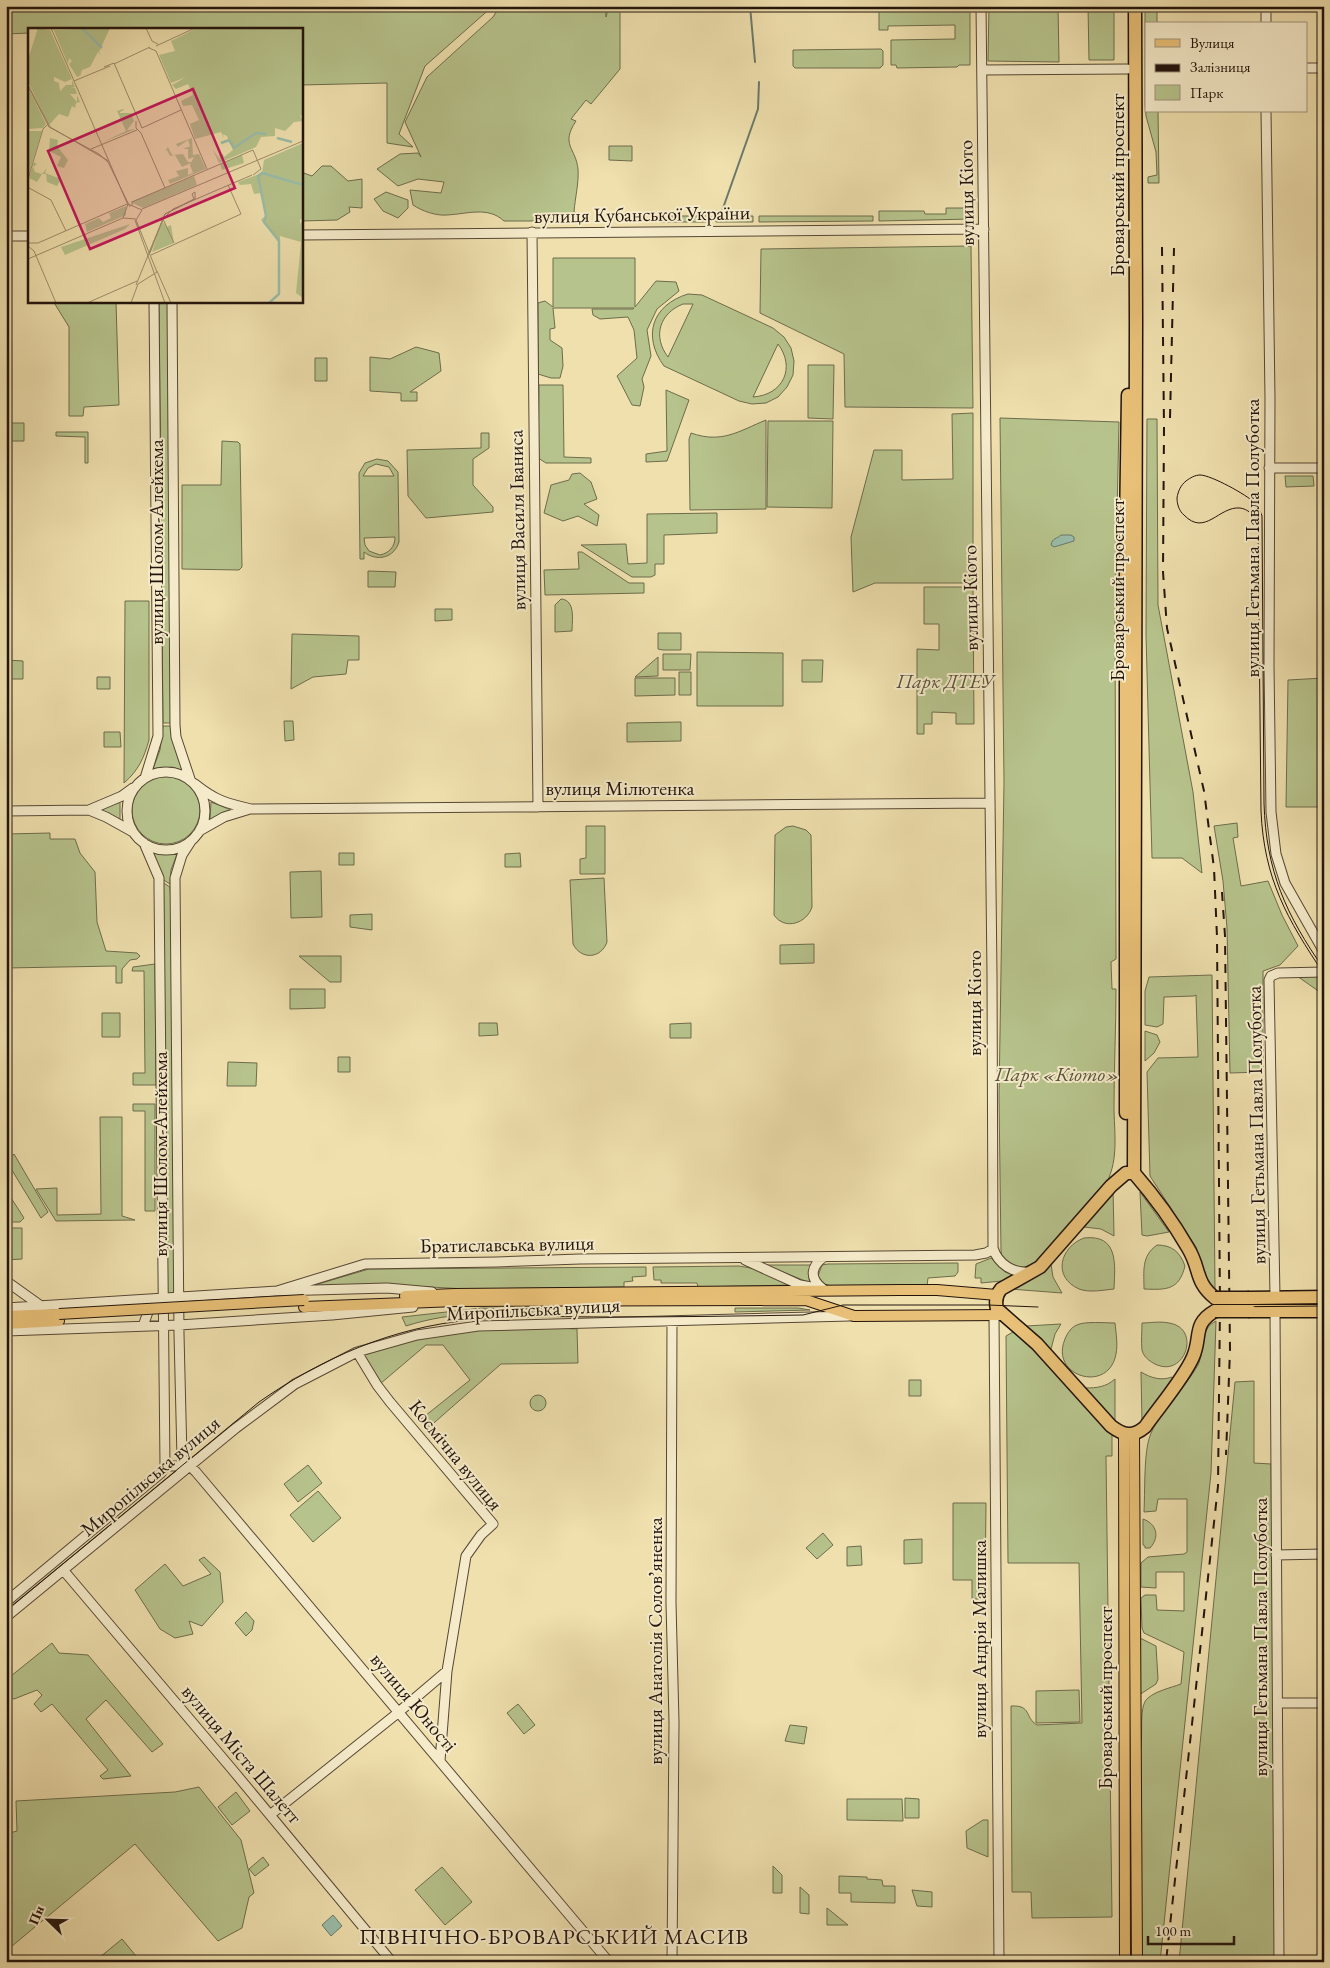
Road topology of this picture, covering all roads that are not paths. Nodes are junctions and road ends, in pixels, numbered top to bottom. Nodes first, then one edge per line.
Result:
1 (981, 6) edge
2 (1126, 6) edge
3 (1135, 6) edge
4 (1266, 6) edge
5 (1266, 22) edge
6 (1127, 68) junction
7 (1308, 68) edge
8 (1324, 68) edge
9 (982, 70) junction
10 (1266, 112) edge
11 (984, 229) junction
12 (532, 232) junction
13 (302, 235) edge
14 (6, 236) edge
15 (28, 236) edge
16 (154, 302) edge
17 (172, 302) edge
18 (1269, 468) junction
19 (1324, 468) edge
20 (145, 778) junction
21 (192, 781) junction
22 (134, 788) junction
23 (990, 803) junction
24 (538, 807) junction
25 (251, 809) junction
26 (89, 810) junction
27 (6, 811) edge
28 (200, 831) junction
29 (133, 832) junction
30 (191, 841) junction
31 (144, 843) junction
32 (1324, 952) edge
33 (1324, 964) edge
34 (1314, 972) junction
35 (1324, 972) edge
36 (1130, 1173) junction
37 (993, 1249) junction
38 (824, 1257) junction
39 (742, 1258) junction
40 (1033, 1272) junction
41 (6, 1281) edge
42 (819, 1288) junction
43 (277, 1291) junction
44 (997, 1295) junction
45 (1211, 1295) junction
46 (201, 1296) junction
47 (1275, 1296) junction
48 (179, 1297) junction
49 (1324, 1297) edge
50 (164, 1298) junction
51 (454, 1298) junction
52 (139, 1300) junction
53 (810, 1301) junction
54 (41, 1306) junction
55 (6, 1308) edge
56 (1324, 1311) edge
57 (1275, 1312) junction
58 (1212, 1313) junction
59 (999, 1315) junction
60 (6, 1316) edge
61 (854, 1316) junction
62 (59, 1318) junction
63 (672, 1321) junction
64 (205, 1322) junction
65 (6, 1324) edge
66 (164, 1325) junction
67 (179, 1325) junction
68 (143, 1326) junction
69 (6, 1331) edge
70 (357, 1352) junction
71 (1129, 1434) junction
72 (165, 1466) junction
73 (190, 1466) junction
74 (1324, 1554) edge
75 (1276, 1555) junction
76 (64, 1570) junction
77 (6, 1602) edge
78 (6, 1617) edge
79 (447, 1670) junction
80 (1324, 1703) edge
81 (1278, 1704) junction
82 (399, 1712) junction
83 (440, 1761) junction
84 (270, 1816) junction
85 (392, 1962) edge
86 (609, 1962) edge
87 (672, 1962) edge
88 (999, 1962) edge
89 (1125, 1962) edge
90 (1137, 1962) edge
91 (1279, 1962) edge

1 - 9 street, вулиця Кіото
2 - 6 highway, Броварський проспект
3 - 36 highway, Броварський проспект
4 - 5 street
6 - 9 street
6 - 36 highway, Броварський проспект
7 - 8 street
9 - 11 street, вулиця Кіото
10 - 18 street, вулиця Гетьмана Павла Полуботка
11 - 12 street, вулиця Кубанської України
11 - 23 street, вулиця Кіото
12 - 13 street, вулиця Кубанської України
12 - 24 street, вулиця Василя Іваниса
14 - 15 street
16 - 20 street, вулиця Шолом-Алейхема
17 - 21 street, вулиця Шолом-Алейхема
18 - 19 street
18 - 32 street, вулиця Гетьмана Павла Полуботка
20 - 21 street
20 - 22 street
21 - 25 street, вулиця Мілютенка
21 - 28 street
22 - 26 street
22 - 29 street
23 - 24 street, вулиця Мілютенка
23 - 37 street, вулиця Кіото
24 - 25 street, вулиця Мілютенка
25 - 28 street, вулиця Мілютенка
26 - 27 street
26 - 29 street
28 - 30 street
29 - 31 street
30 - 31 street
30 - 48 street, вулиця Шолом-Алейхема
31 - 50 street, вулиця Шолом-Алейхема
33 - 34 street
34 - 35 street, вулиця Гетьмана Павла Полуботка
34 - 47 street, вулиця Гетьмана Павла Полуботка
36 - 40 highway
36 - 45 highway
37 - 38 street, Братиславська вулиця
37 - 40 street
38 - 39 street, Братиславська вулиця
38 - 42 street
39 - 42 street, Братиславська вулиця
39 - 43 street, Братиславська вулиця
40 - 44 highway
41 - 54 street
42 - 44 main road, Братиславська вулиця
42 - 51 main road, Братиславська вулиця
42 - 53 main road
43 - 46 street, Братиславська вулиця
43 - 51 street, Братиславська вулиця
44 - 59 highway
45 - 47 highway, bridge
45 - 58 highway
46 - 48 street, Братиславська вулиця
46 - 64 street
47 - 49 highway
48 - 50 street, Братиславська вулиця
48 - 67 street, вулиця Шолом-Алейхема
50 - 52 street, Братиславська вулиця
50 - 66 street, вулиця Шолом-Алейхема
51 - 53 main road, Братиславська вулиця
51 - 62 main road, Братиславська вулиця
51 - 64 street, Братиславська вулиця
52 - 54 street, Братиславська вулиця
52 - 68 street
53 - 61 main road, Братиславська вулиця
54 - 55 street, Братиславська вулиця
56 - 57 highway
57 - 58 highway, bridge
57 - 75 street, вулиця Гетьмана Павла Полуботка
58 - 71 highway
59 - 61 main road, Миропільська вулиця
59 - 71 highway
59 - 88 street, вулиця Андрія Малишка
60 - 62 main road, Братиславська вулиця
61 - 63 street, Миропільська вулиця
62 - 65 main road, Братиславська вулиця
63 - 70 street, Миропільська вулиця
63 - 87 street, вулиця Анатолія Соловʼяненка
64 - 67 street, Братиславська вулиця
66 - 67 street, Братиславська вулиця
66 - 68 street, Братиславська вулиця
66 - 72 street, вулиця Шолом-Алейхема
67 - 73 street, вулиця Шолом-Алейхема
68 - 69 street, Братиславська вулиця
70 - 73 street, Миропільська вулиця
70 - 79 street, Космічна вулиця
71 - 89 main road, Броварський проспект
71 - 90 main road, Броварський проспект
72 - 73 street
72 - 77 street, Миропільська вулиця
73 - 76 street, Миропільська вулиця
73 - 82 street, вулиця Юності
74 - 75 street
75 - 81 street, вулиця Гетьмана Павла Полуботка
76 - 78 street, Миропільська вулиця
76 - 84 street, вулиця Міста Шалетт
79 - 82 street
79 - 83 street, Космічна вулиця
80 - 81 street
81 - 91 street, вулиця Гетьмана Павла Полуботка
82 - 83 street, вулиця Юності
82 - 84 street
83 - 86 street, вулиця Юності
84 - 85 street, вулиця Міста Шалетт

